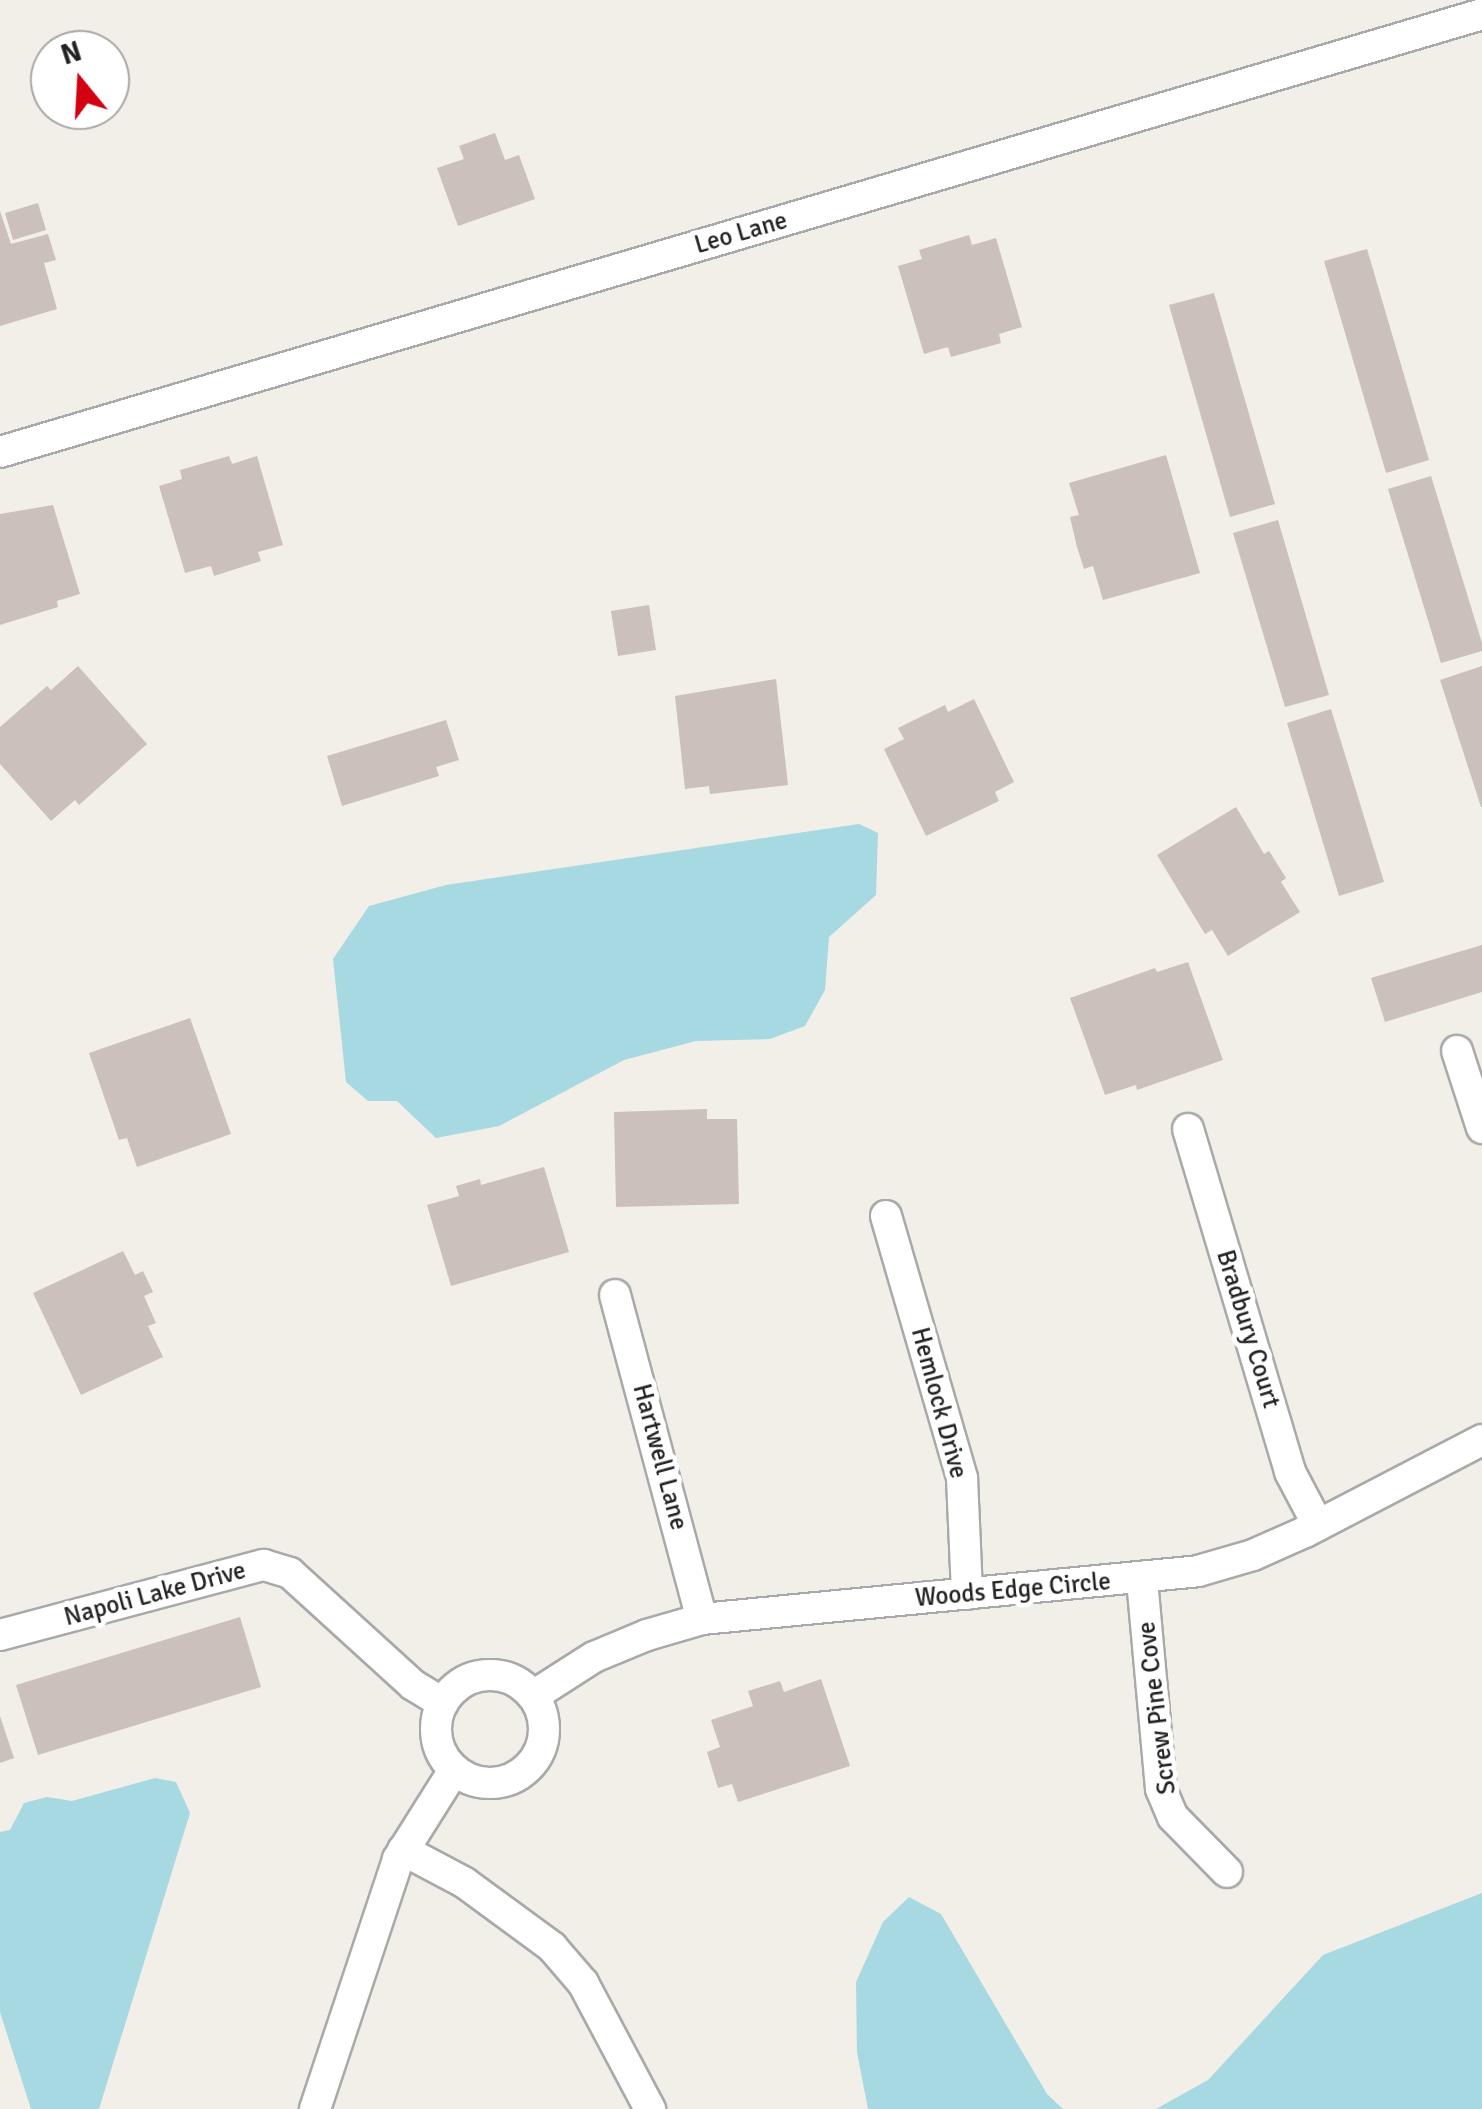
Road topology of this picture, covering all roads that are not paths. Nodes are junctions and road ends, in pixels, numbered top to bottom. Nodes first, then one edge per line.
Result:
1 (1482, 14) edge
2 (0, 452) edge
3 (1457, 1051) dead end
4 (1482, 1128) edge
5 (1188, 1129) dead end
6 (886, 1216) dead end
7 (615, 1295) dead end
8 (1482, 1440) edge
9 (1318, 1525) junction
10 (1142, 1580) junction
11 (967, 1594) junction
12 (702, 1619) junction
13 (0, 1635) edge
14 (532, 1696) junction
15 (443, 1703) junction
16 (454, 1770) junction
17 (402, 1850) junction
18 (1227, 1872) dead end
19 (315, 2109) edge
20 (650, 2109) edge

1 - 2 street, Leo Lane
3 - 4 street
5 - 9 street, Bradbury Court
6 - 11 street, Hemlock Drive
7 - 12 street, Hartwell Lane
8 - 9 street, Woods Edge Circle
9 - 10 street, Woods Edge Circle
10 - 11 street, Woods Edge Circle
10 - 18 street, Screw Pine Cove
11 - 12 street, Woods Edge Circle
12 - 14 street, Woods Edge Circle
13 - 15 street, Napoli Lake Drive
14 - 15 street
14 - 16 street
15 - 16 street
16 - 17 street
17 - 19 street
17 - 20 street

